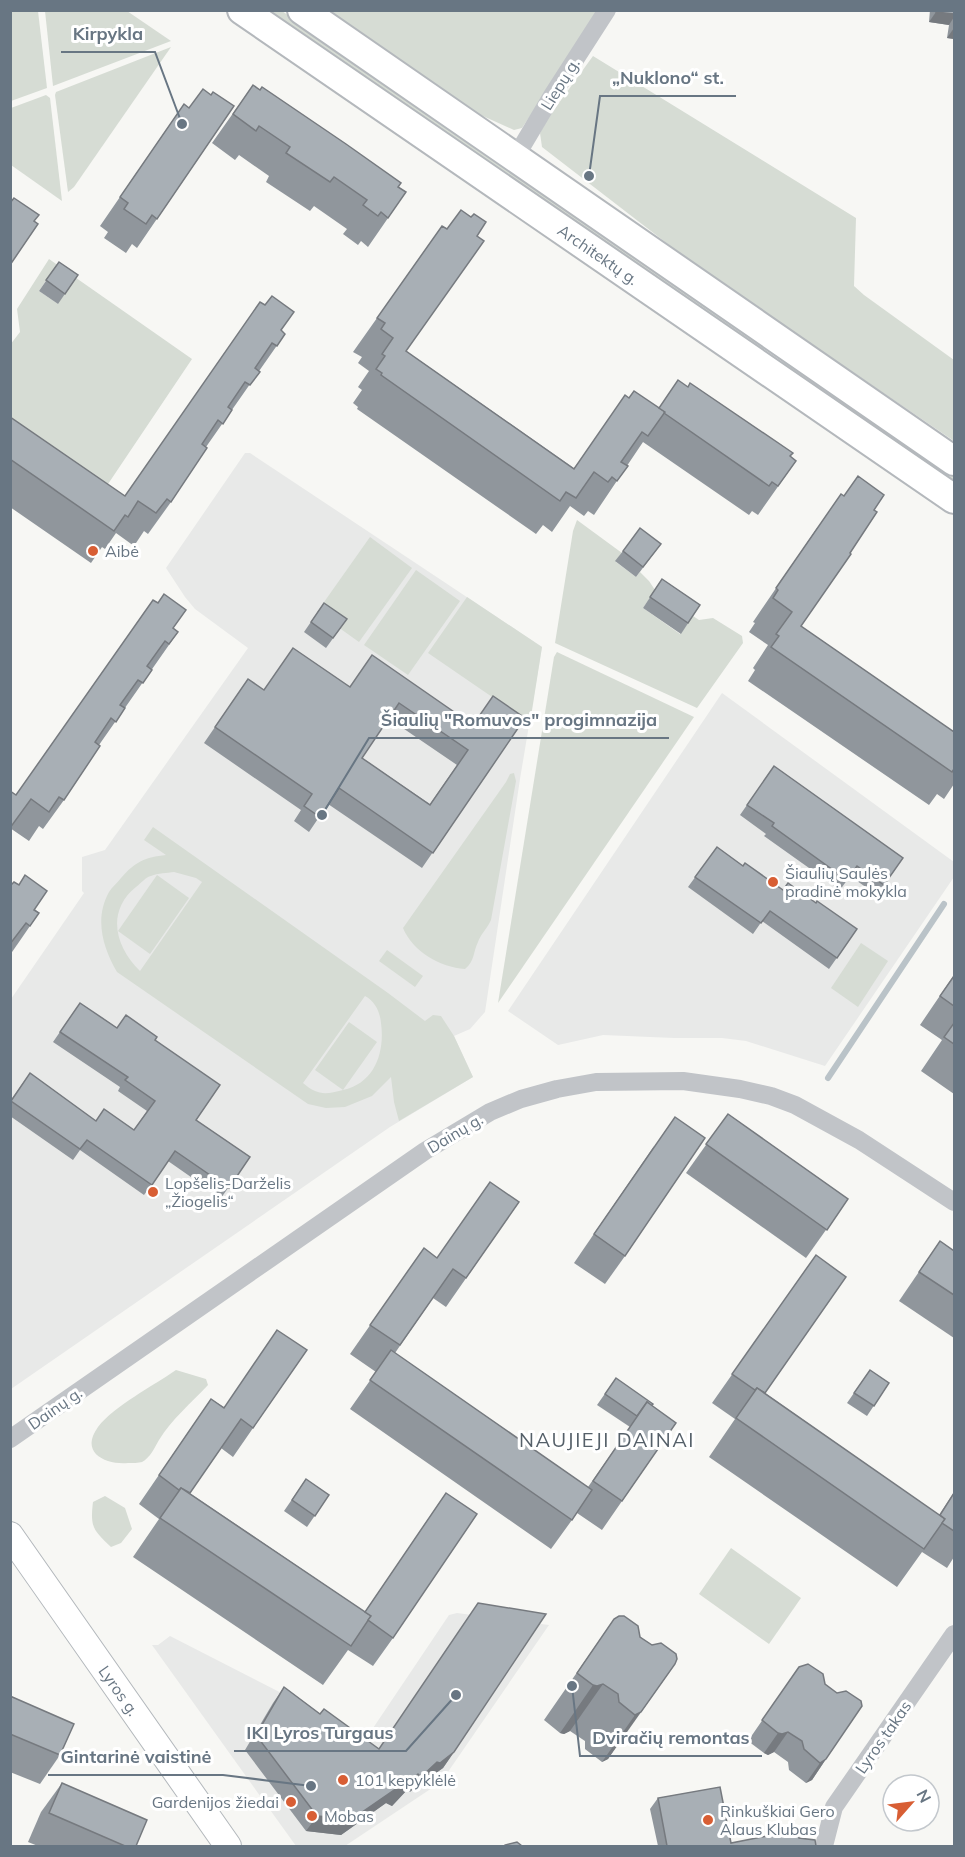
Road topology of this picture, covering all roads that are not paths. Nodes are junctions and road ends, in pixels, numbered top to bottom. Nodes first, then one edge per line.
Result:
1 (242, 10) edge
2 (302, 10) edge
3 (607, 10) edge
4 (515, 158) junction
5 (787, 346) junction
6 (770, 372) junction
7 (954, 461) edge
8 (954, 499) edge
9 (954, 1202) edge
10 (10, 1439) edge
11 (10, 1535) edge
12 (954, 1634) edge
13 (228, 1846) edge
14 (824, 1846) edge

1 - 6 main road, Architektų g.
2 - 4 main road, Architektų g.
3 - 4 street, Liepų g.
4 - 5 main road, Architektų g.
5 - 6 main road
5 - 7 main road, Architektų g.
6 - 8 main road, Architektų g.
9 - 10 street, Dainų g.
11 - 13 street, Lyros g.
12 - 14 street, Lyros takas

